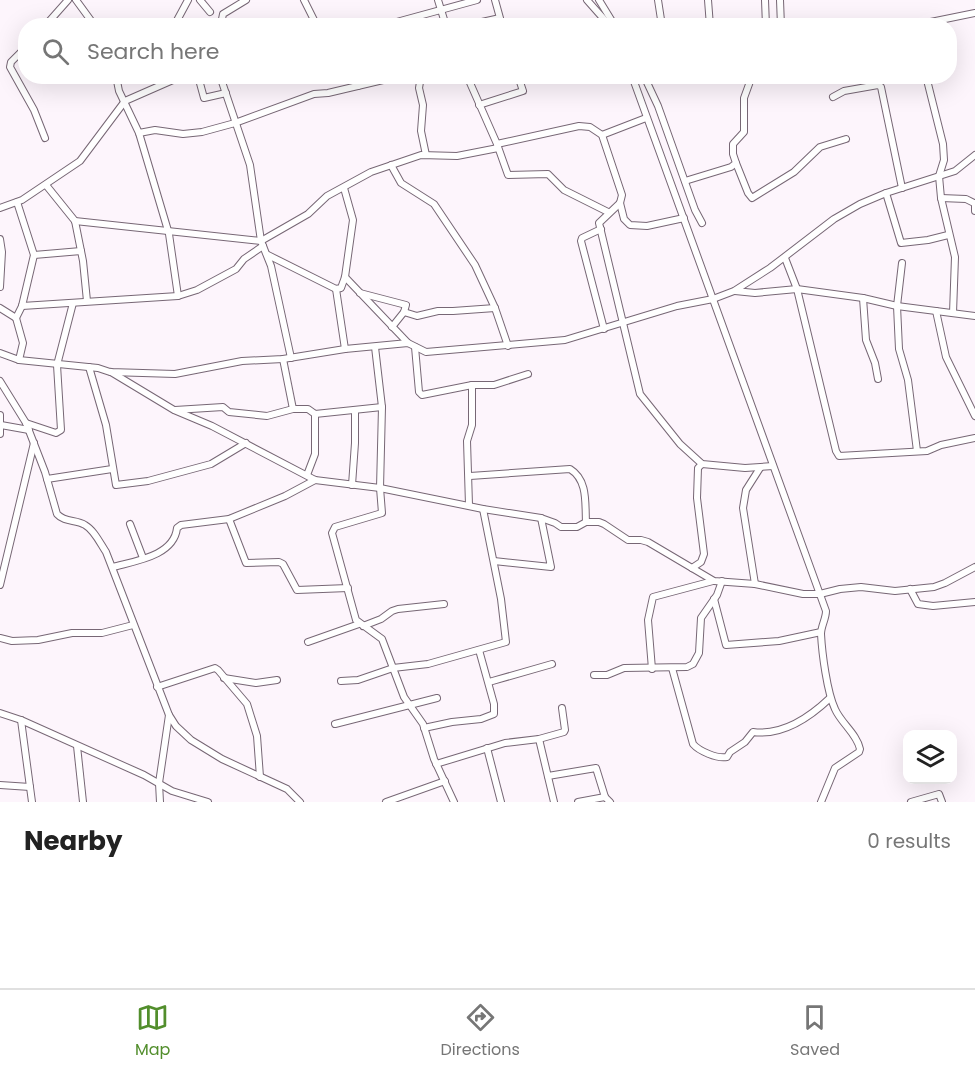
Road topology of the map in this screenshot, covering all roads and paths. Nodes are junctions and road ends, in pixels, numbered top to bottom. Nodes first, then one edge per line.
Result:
1 (68, 0) edge
2 (76, 0) edge
3 (90, 0) edge
4 (188, 0) edge
5 (200, 0) edge
6 (246, 0) edge
7 (304, 0) edge
8 (438, 0) edge
9 (477, 0) edge
10 (495, 0) edge
11 (587, 0) edge
12 (599, 0) edge
13 (658, 0) edge
14 (708, 0) edge
15 (765, 0) edge
16 (780, 0) edge
17 (83, 8) junction
18 (440, 10) junction
19 (210, 12) dead end
20 (975, 13) edge
21 (52, 18) edge
22 (90, 18) edge
23 (178, 18) edge
24 (222, 18) edge
25 (313, 18) edge
26 (408, 18) edge
27 (443, 18) edge
28 (500, 18) edge
29 (603, 18) edge
30 (610, 18) edge
31 (661, 18) edge
32 (709, 18) edge
33 (766, 18) edge
34 (781, 18) edge
35 (950, 18) edge
36 (18, 55) edge
37 (18, 82) edge
38 (19, 84) edge
39 (118, 84) edge
40 (164, 84) edge
41 (200, 84) edge
42 (223, 84) edge
43 (366, 84) edge
44 (418, 84) edge
45 (470, 84) edge
46 (521, 84) edge
47 (635, 84) edge
48 (648, 84) edge
49 (749, 84) edge
50 (928, 84) edge
51 (358, 86) joint
52 (226, 93) junction
53 (833, 98) dead end
54 (125, 101) junction
55 (479, 105) junction
56 (646, 118) junction
57 (235, 123) junction
58 (139, 133) junction
59 (602, 135) junction
60 (45, 138) dead end
61 (846, 139) dead end
62 (497, 146) junction
63 (426, 155) junction
64 (975, 155) edge
65 (736, 163) junction
66 (392, 165) junction
67 (939, 176) junction
68 (685, 181) junction
69 (46, 185) junction
70 (344, 188) junction
71 (902, 188) junction
72 (886, 193) junction
73 (941, 198) junction
74 (17, 202) junction
75 (620, 203) junction
76 (974, 203) edge
77 (0, 208) edge
78 (975, 211) edge
79 (608, 212) junction
80 (684, 218) junction
81 (75, 221) junction
82 (702, 223) dead end
83 (601, 229) junction
84 (168, 232) junction
85 (948, 235) junction
86 (0, 239) edge
87 (262, 244) junction
88 (81, 251) junction
89 (34, 255) junction
90 (268, 255) junction
91 (785, 258) junction
92 (902, 263) dead end
93 (345, 277) junction
94 (0, 287) edge
95 (336, 289) junction
96 (797, 289) junction
97 (734, 291) junction
98 (360, 293) junction
99 (178, 296) junction
100 (863, 298) junction
101 (712, 299) junction
102 (87, 301) junction
103 (73, 303) junction
104 (22, 306) junction
105 (897, 306) junction
106 (0, 308) edge
107 (495, 308) junction
108 (404, 312) junction
109 (936, 312) junction
110 (953, 313) junction
111 (975, 316) edge
112 (16, 318) junction
113 (622, 323) junction
114 (392, 327) junction
115 (604, 329) junction
116 (408, 344) junction
117 (508, 346) junction
118 (375, 347) junction
119 (416, 347) junction
120 (345, 350) junction
121 (0, 353) edge
122 (291, 358) junction
123 (283, 359) junction
124 (19, 360) junction
125 (57, 365) junction
126 (89, 367) junction
127 (110, 372) junction
128 (528, 374) dead end
129 (878, 379) dead end
130 (0, 381) edge
131 (472, 385) junction
132 (382, 407) junction
133 (293, 409) junction
134 (174, 410) junction
135 (355, 410) junction
136 (315, 414) junction
137 (0, 415) edge
138 (975, 416) edge
139 (1, 425) edge
140 (27, 426) junction
141 (0, 434) edge
142 (975, 438) edge
143 (34, 442) junction
144 (246, 443) junction
145 (917, 451) junction
146 (702, 464) junction
147 (773, 466) junction
148 (760, 468) junction
149 (112, 470) junction
150 (307, 475) junction
151 (470, 476) junction
152 (47, 479) junction
153 (315, 480) junction
154 (352, 485) junction
155 (380, 488) junction
156 (469, 506) junction
157 (483, 509) junction
158 (541, 518) junction
159 (229, 519) junction
160 (586, 522) junction
161 (130, 525) dead end
162 (143, 558) junction
163 (494, 561) junction
164 (113, 567) junction
165 (975, 567) edge
166 (692, 568) junction
167 (714, 580) junction
168 (722, 581) junction
169 (755, 584) junction
170 (0, 585) edge
171 (348, 588) junction
172 (910, 589) junction
173 (820, 594) junction
174 (714, 599) junction
175 (975, 602) edge
176 (444, 604) dead end
177 (133, 625) junction
178 (361, 625) junction
179 (821, 632) junction
180 (0, 638) edge
181 (308, 642) dead end
182 (479, 650) junction
183 (552, 664) dead end
184 (393, 668) junction
185 (672, 668) junction
186 (652, 669) junction
187 (594, 675) dead end
188 (224, 678) junction
189 (277, 680) dead end
190 (341, 681) dead end
191 (489, 682) junction
192 (158, 687) junction
193 (437, 698) dead end
194 (830, 698) junction
195 (410, 705) junction
196 (562, 708) dead end
197 (0, 713) edge
198 (168, 715) junction
199 (21, 720) junction
200 (335, 724) dead end
201 (424, 728) junction
202 (539, 739) junction
203 (77, 746) junction
204 (487, 748) junction
205 (436, 764) junction
206 (548, 776) junction
207 (260, 777) junction
208 (445, 782) junction
209 (159, 783) junction
210 (0, 785) edge
211 (30, 787) junction
212 (608, 800) edge
213 (32, 802) edge
214 (83, 802) edge
215 (160, 802) edge
216 (208, 802) edge
217 (300, 802) edge
218 (386, 802) edge
219 (454, 802) edge
220 (501, 802) edge
221 (554, 802) edge
222 (578, 802) edge
223 (821, 802) edge
224 (910, 802) edge
225 (942, 802) edge

1 - 21 street
2 - 17 street
3 - 17 street
4 - 23 street
5 - 19 street
6 - 24 street
7 - 25 street
8 - 18 street
9 - 18 street
10 - 28 street
11 - 29 street
12 - 30 street
13 - 31 street
14 - 32 street
15 - 33 street
16 - 34 street
17 - 22 street
18 - 26 street
18 - 27 street
20 - 35 street
36 - 37 street
38 - 60 street
39 - 54 street
40 - 54 street
41 - 52 street
42 - 52 street
43 - 51 street
44 - 63 street
45 - 55 street
46 - 55 street
47 - 56 street
48 - 68 street
49 - 65 street
50 - 67 street
51 - 57 street
52 - 57 street
53 - 71 street
54 - 58 street
54 - 69 street
55 - 62 street
56 - 59 street
56 - 80 street
57 - 58 street
57 - 87 street
58 - 84 street
59 - 62 street
59 - 75 street
61 - 65 street
62 - 63 street
62 - 79 street
63 - 66 street
64 - 67 street
65 - 68 street
66 - 70 street
66 - 107 street
67 - 71 street
67 - 73 street
68 - 82 street
69 - 74 street
69 - 81 street
70 - 87 street
70 - 93 street
71 - 72 street
72 - 85 street
72 - 91 street
73 - 76 street
73 - 85 street
74 - 77 street
74 - 89 street
75 - 79 street
75 - 80 street
76 - 78 street
79 - 83 street
80 - 101 street
81 - 84 street
81 - 88 street
83 - 113 street
83 - 115 street
84 - 87 street
84 - 99 street
85 - 110 street
86 - 94 street
87 - 90 street
87 - 99 street
88 - 89 street
88 - 102 street
89 - 104 street
90 - 95 street
90 - 122 street
91 - 96 street
91 - 97 street
92 - 105 street
93 - 95 street
93 - 98 street
95 - 120 street
96 - 97 street
96 - 100 street
96 - 145 street
97 - 101 street
98 - 108 street
98 - 114 street
99 - 102 street
100 - 105 street
100 - 129 street
101 - 113 street
101 - 147 street
102 - 103 street
103 - 104 street
103 - 125 street
104 - 112 street
105 - 109 street
105 - 145 street
106 - 112 street
107 - 108 street
107 - 117 street
108 - 114 street
109 - 110 street
109 - 138 street
110 - 111 street
112 - 124 street
113 - 115 street
113 - 146 street
114 - 116 street
115 - 117 street
116 - 118 street
116 - 119 street
117 - 119 street
118 - 120 street
118 - 132 street
119 - 131 street
120 - 122 street
121 - 124 street
122 - 123 street
123 - 127 street
123 - 133 street
124 - 125 street
125 - 126 street
125 - 140 street
126 - 127 street
126 - 149 street
127 - 134 street
128 - 131 street
130 - 140 street
131 - 151 street
132 - 135 street
132 - 155 street
133 - 134 street
133 - 136 street
134 - 144 street
135 - 136 street
135 - 154 street
136 - 150 street
137 - 139 street
139 - 140 street
139 - 141 street
140 - 143 street
142 - 145 street
143 - 152 street
143 - 170 street
144 - 149 street
144 - 150 street
146 - 148 street
146 - 166 street
147 - 148 street
147 - 173 street
148 - 169 street
149 - 152 street
150 - 153 street
151 - 156 street
151 - 160 street
152 - 164 street
153 - 154 street
153 - 159 street
154 - 155 street
155 - 156 street
155 - 171 street
156 - 157 street
157 - 158 street
157 - 163 street
158 - 160 street
158 - 163 street
159 - 162 street
159 - 171 street
160 - 166 street
161 - 162 street
162 - 164 street
163 - 182 street
164 - 177 street
165 - 172 street
166 - 167 street
167 - 168 street
167 - 186 street
168 - 169 street
168 - 174 street
169 - 173 street
171 - 178 street
172 - 173 street
172 - 175 street
173 - 179 street
174 - 179 street
174 - 185 street
176 - 178 street
177 - 180 street
177 - 192 street
178 - 181 street
178 - 184 street
179 - 194 street
182 - 184 street
182 - 191 street
183 - 191 street
184 - 190 street
184 - 195 street
185 - 186 street
185 - 194 street
186 - 187 street
188 - 189 street
188 - 192 street
188 - 207 street
191 - 201 street
192 - 198 street
193 - 195 street
194 - 223 street
195 - 200 street
195 - 201 street
196 - 202 street
197 - 199 street
198 - 207 street
198 - 209 street
199 - 203 street
199 - 211 street
201 - 205 street
202 - 204 street
202 - 206 street
203 - 209 street
203 - 214 street
204 - 205 street
204 - 220 street
205 - 208 street
206 - 212 street
206 - 221 street
207 - 217 street
208 - 218 street
208 - 219 street
209 - 215 street
209 - 216 street
210 - 211 street
211 - 213 street
212 - 222 street
224 - 225 street

